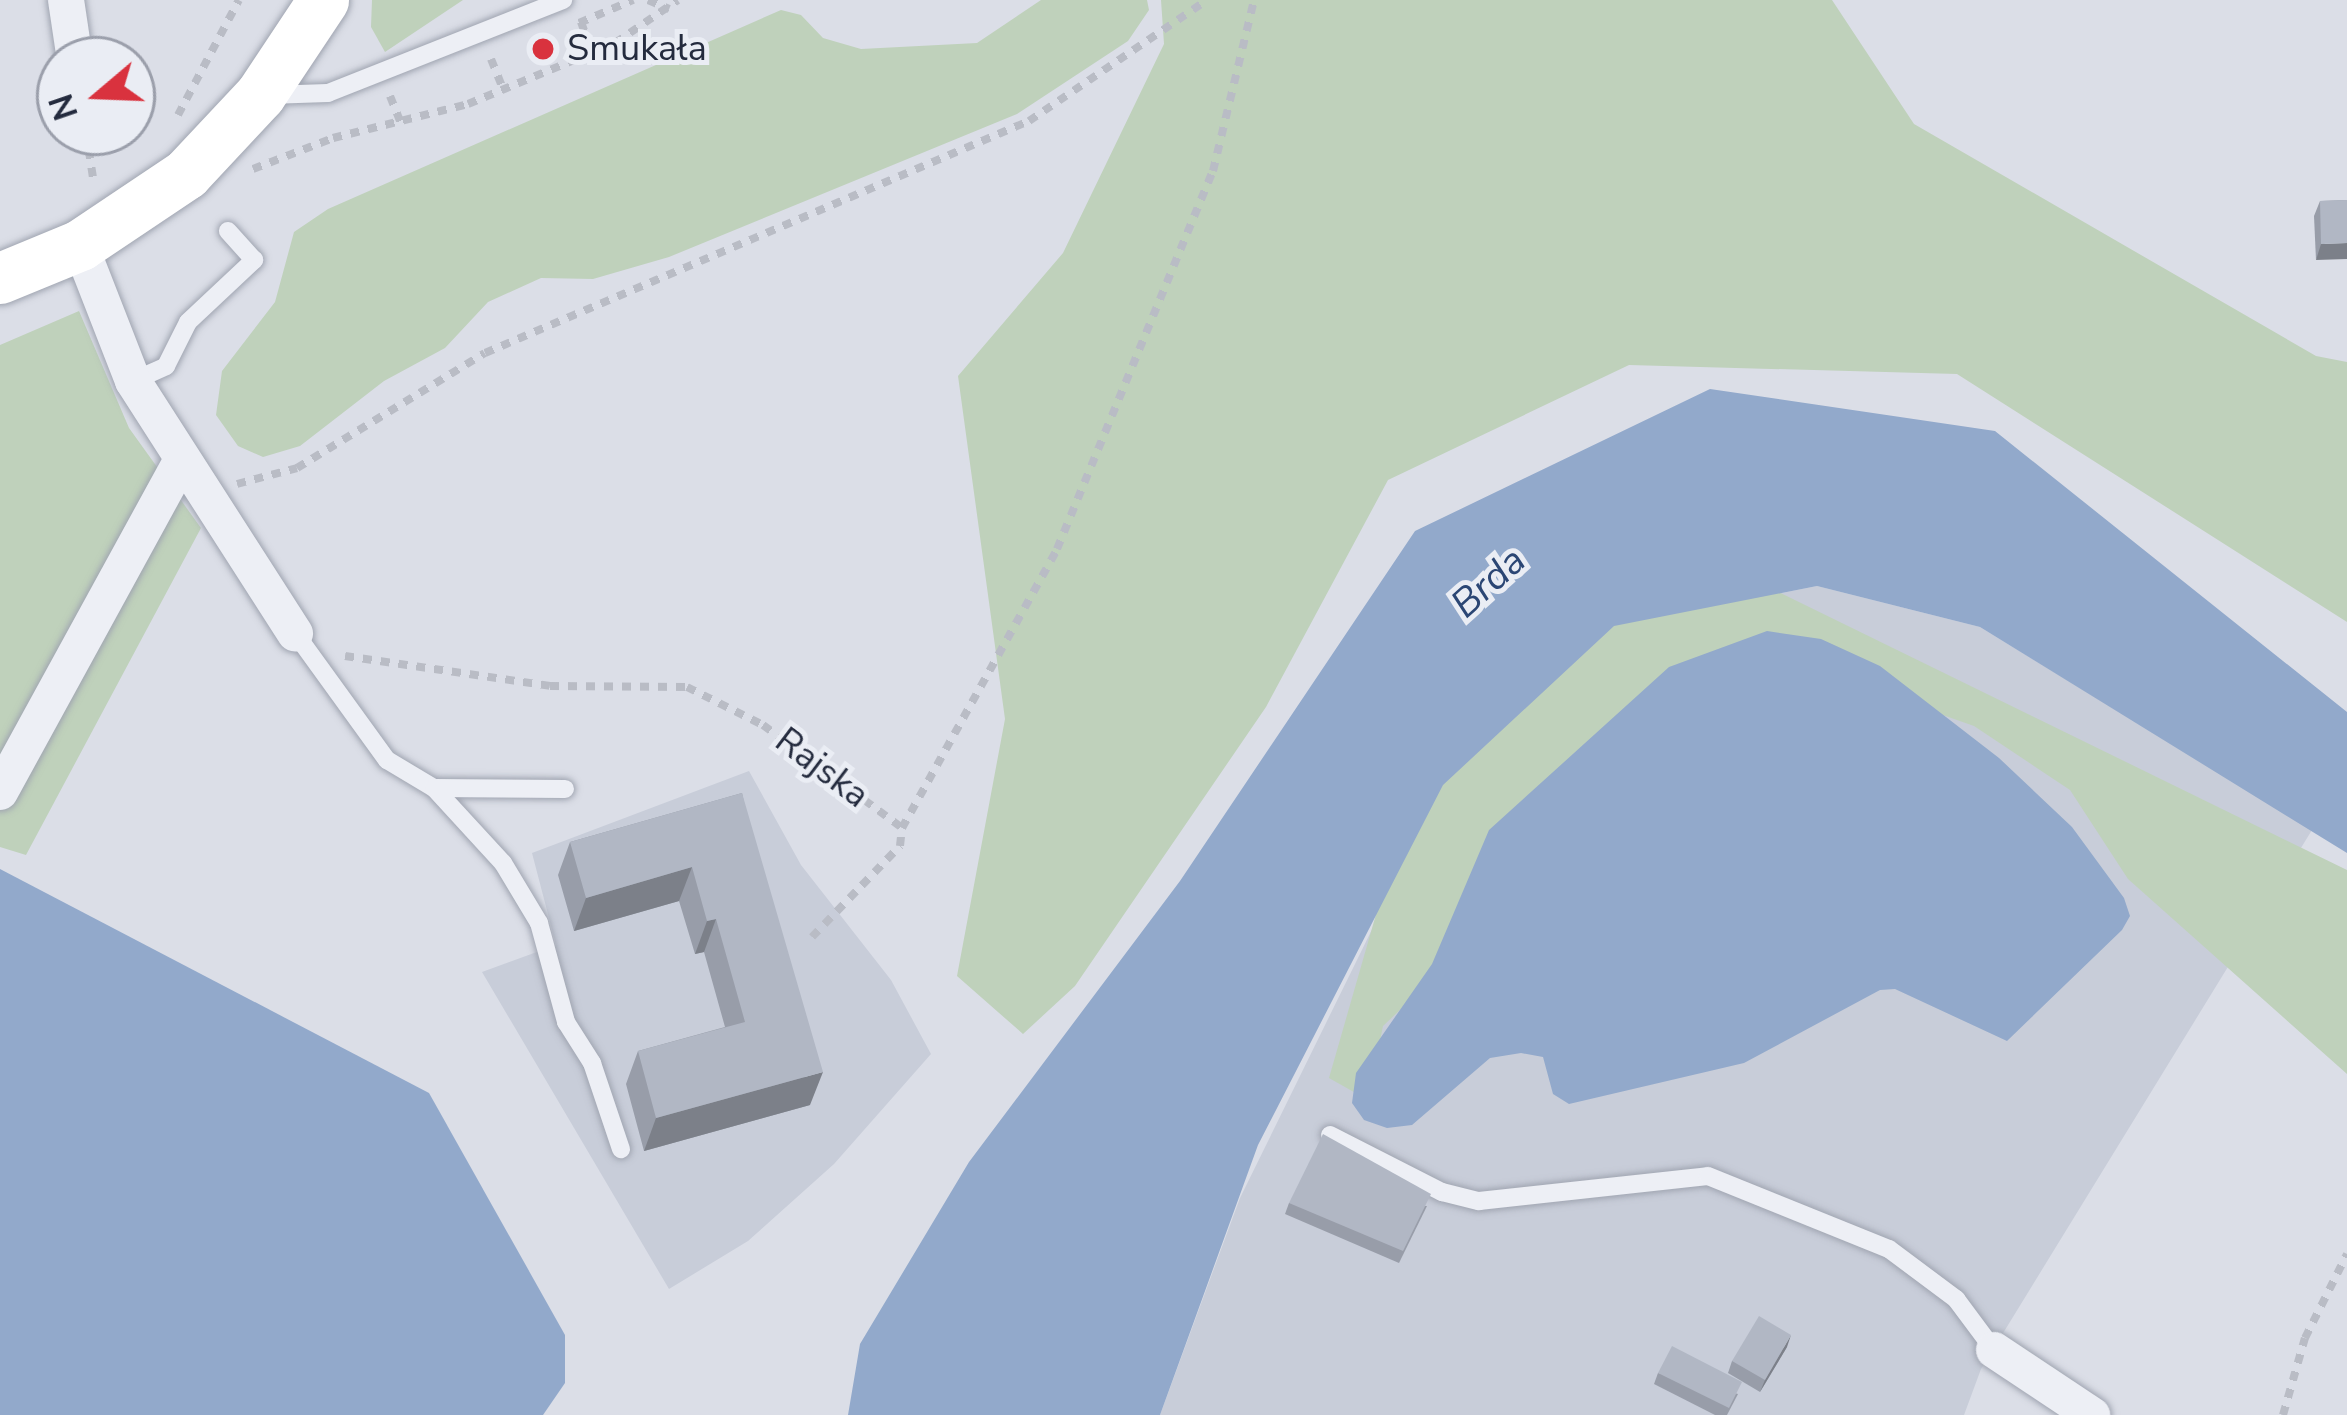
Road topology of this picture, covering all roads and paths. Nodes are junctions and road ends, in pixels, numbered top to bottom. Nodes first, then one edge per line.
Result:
1 (66, 0) edge
2 (239, 0) edge
3 (323, 0) edge
4 (563, 0) edge
5 (648, 0) edge
6 (678, 0) edge
7 (1207, 0) edge
8 (1254, 0) edge
9 (669, 9) junction
10 (581, 22) dead end
11 (71, 36) edge
12 (592, 53) junction
13 (491, 59) dead end
14 (503, 89) junction
15 (260, 95) junction
16 (168, 130) dead end
17 (89, 156) edge
18 (233, 178) dead end
19 (95, 195) dead end
20 (228, 231) dead end
21 (80, 245) junction
22 (0, 278) edge
23 (133, 381) junction
24 (190, 476) junction
25 (295, 632) junction
26 (434, 788) junction
27 (565, 789) dead end
28 (0, 792) edge
29 (902, 828) junction
30 (812, 937) dead end
31 (1330, 1135) edge
32 (621, 1149) dead end
33 (2347, 1254) edge
34 (1994, 1350) joint
35 (2092, 1415) edge
36 (2283, 1415) edge

1 - 11 street
2 - 16 path
3 - 15 street
4 - 15 lane
5 - 9 path
6 - 9 path
7 - 24 path
8 - 29 path, Rajska
9 - 12 path
10 - 12 path
12 - 14 path
13 - 14 path
14 - 18 path
15 - 21 street
17 - 19 path
20 - 23 lane
21 - 22 street
21 - 23 street
23 - 24 street
24 - 25 street
24 - 28 street
25 - 26 lane
25 - 29 path, Rajska
26 - 27 lane
26 - 32 lane
29 - 30 path
31 - 34 lane
33 - 36 path
34 - 35 street

